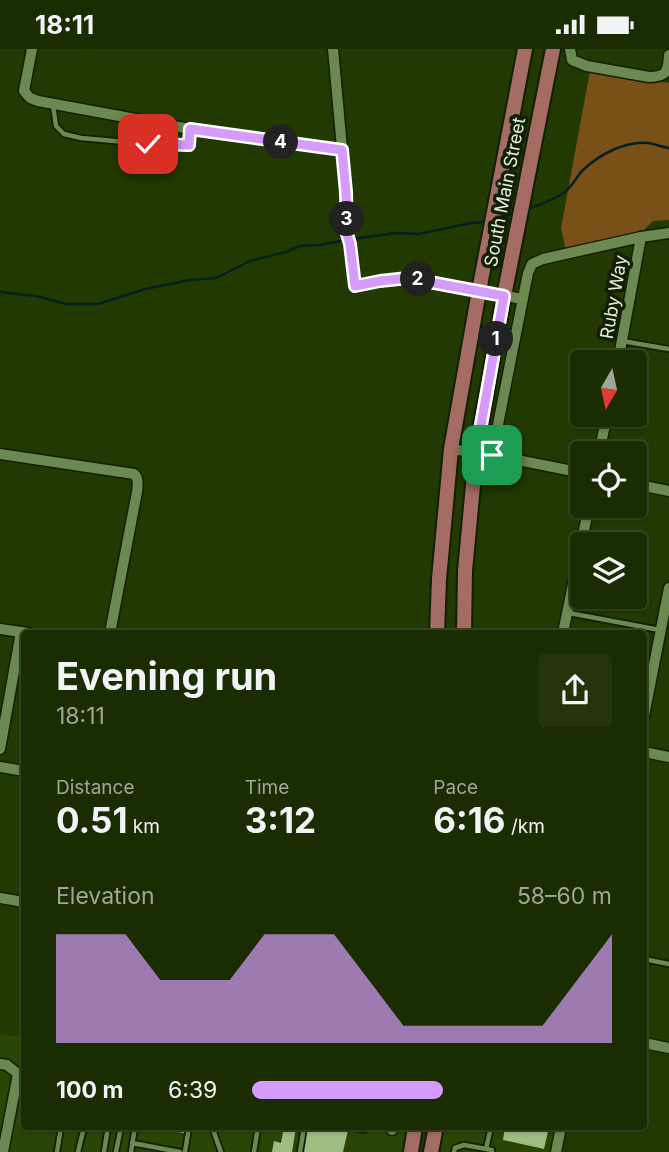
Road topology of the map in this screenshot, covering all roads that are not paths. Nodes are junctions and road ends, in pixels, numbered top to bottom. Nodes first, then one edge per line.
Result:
1 (32, 49) edge
2 (332, 49) edge
3 (525, 49) edge
4 (553, 49) edge
5 (570, 49) edge
6 (669, 55) edge
7 (668, 69) edge
8 (53, 104) junction
9 (190, 129) junction
10 (342, 150) junction
11 (669, 233) edge
12 (641, 237) junction
13 (479, 291) junction
14 (504, 296) junction
15 (522, 299) junction
16 (622, 341) junction
17 (669, 349) edge
18 (620, 350) edge
19 (451, 449) junction
20 (476, 453) junction
21 (0, 454) edge
22 (492, 455) junction
23 (570, 470) edge
24 (647, 486) edge
25 (669, 491) edge
26 (587, 518) edge
27 (669, 588) edge
28 (567, 613) junction
29 (0, 629) edge
30 (111, 630) edge
31 (437, 630) edge
32 (464, 630) edge
33 (564, 630) edge
34 (661, 630) junction
35 (21, 632) edge
36 (21, 648) edge
37 (647, 701) edge
38 (0, 749) edge
39 (647, 753) edge
40 (669, 757) edge
41 (0, 767) edge
42 (21, 770) edge
43 (0, 898) edge
44 (21, 902) edge
45 (647, 960) edge
46 (669, 964) edge
47 (647, 1044) edge
48 (669, 1048) edge
49 (0, 1064) edge
50 (61, 1130) edge
51 (84, 1130) edge
52 (108, 1130) edge
53 (120, 1130) edge
54 (134, 1130) edge
55 (188, 1130) edge
56 (213, 1130) edge
57 (258, 1130) edge
58 (304, 1130) edge
59 (415, 1130) edge
60 (436, 1130) edge
61 (490, 1130) edge
62 (560, 1130) edge
63 (132, 1143) junction
64 (486, 1149) junction
65 (3, 1152) edge
66 (57, 1152) edge
67 (78, 1152) edge
68 (104, 1152) edge
69 (116, 1152) edge
70 (131, 1152) edge
71 (182, 1152) edge
72 (221, 1152) edge
73 (254, 1152) edge
74 (300, 1152) edge
75 (411, 1152) edge
76 (432, 1152) edge
77 (454, 1152) edge
78 (492, 1152) edge
79 (556, 1152) edge

1 - 8 street
2 - 10 street
3 - 13 main road, South Main Street
4 - 14 main road, South Main Street
5 - 7 street
6 - 7 street
8 - 9 street
8 - 9 lane
9 - 10 street
10 - 13 street
11 - 12 street
12 - 15 street
12 - 16 street, Ruby Way
13 - 14 street
13 - 19 main road, South Main Street
14 - 15 street
14 - 20 main road, South Main Street
15 - 22 street
16 - 17 lane
16 - 18 street, Ruby Way
19 - 20 street
19 - 31 main road, South Main Street
20 - 22 street
20 - 32 main road, South Main Street
21 - 30 street
22 - 23 street
24 - 25 street
26 - 28 street
27 - 34 street
28 - 33 street
28 - 34 lane
29 - 35 street
34 - 37 street
36 - 38 street
39 - 40 street
41 - 42 street
43 - 44 street
45 - 46 lane
47 - 48 street
49 - 65 street
50 - 66 lane
51 - 67 lane
52 - 68 lane
53 - 69 lane
54 - 63 lane
55 - 71 lane
56 - 72 lane
57 - 73 lane
58 - 74 lane
59 - 75 main road
60 - 76 main road
61 - 64 lane
62 - 79 street
63 - 70 lane
63 - 71 lane
64 - 77 lane
64 - 78 lane

